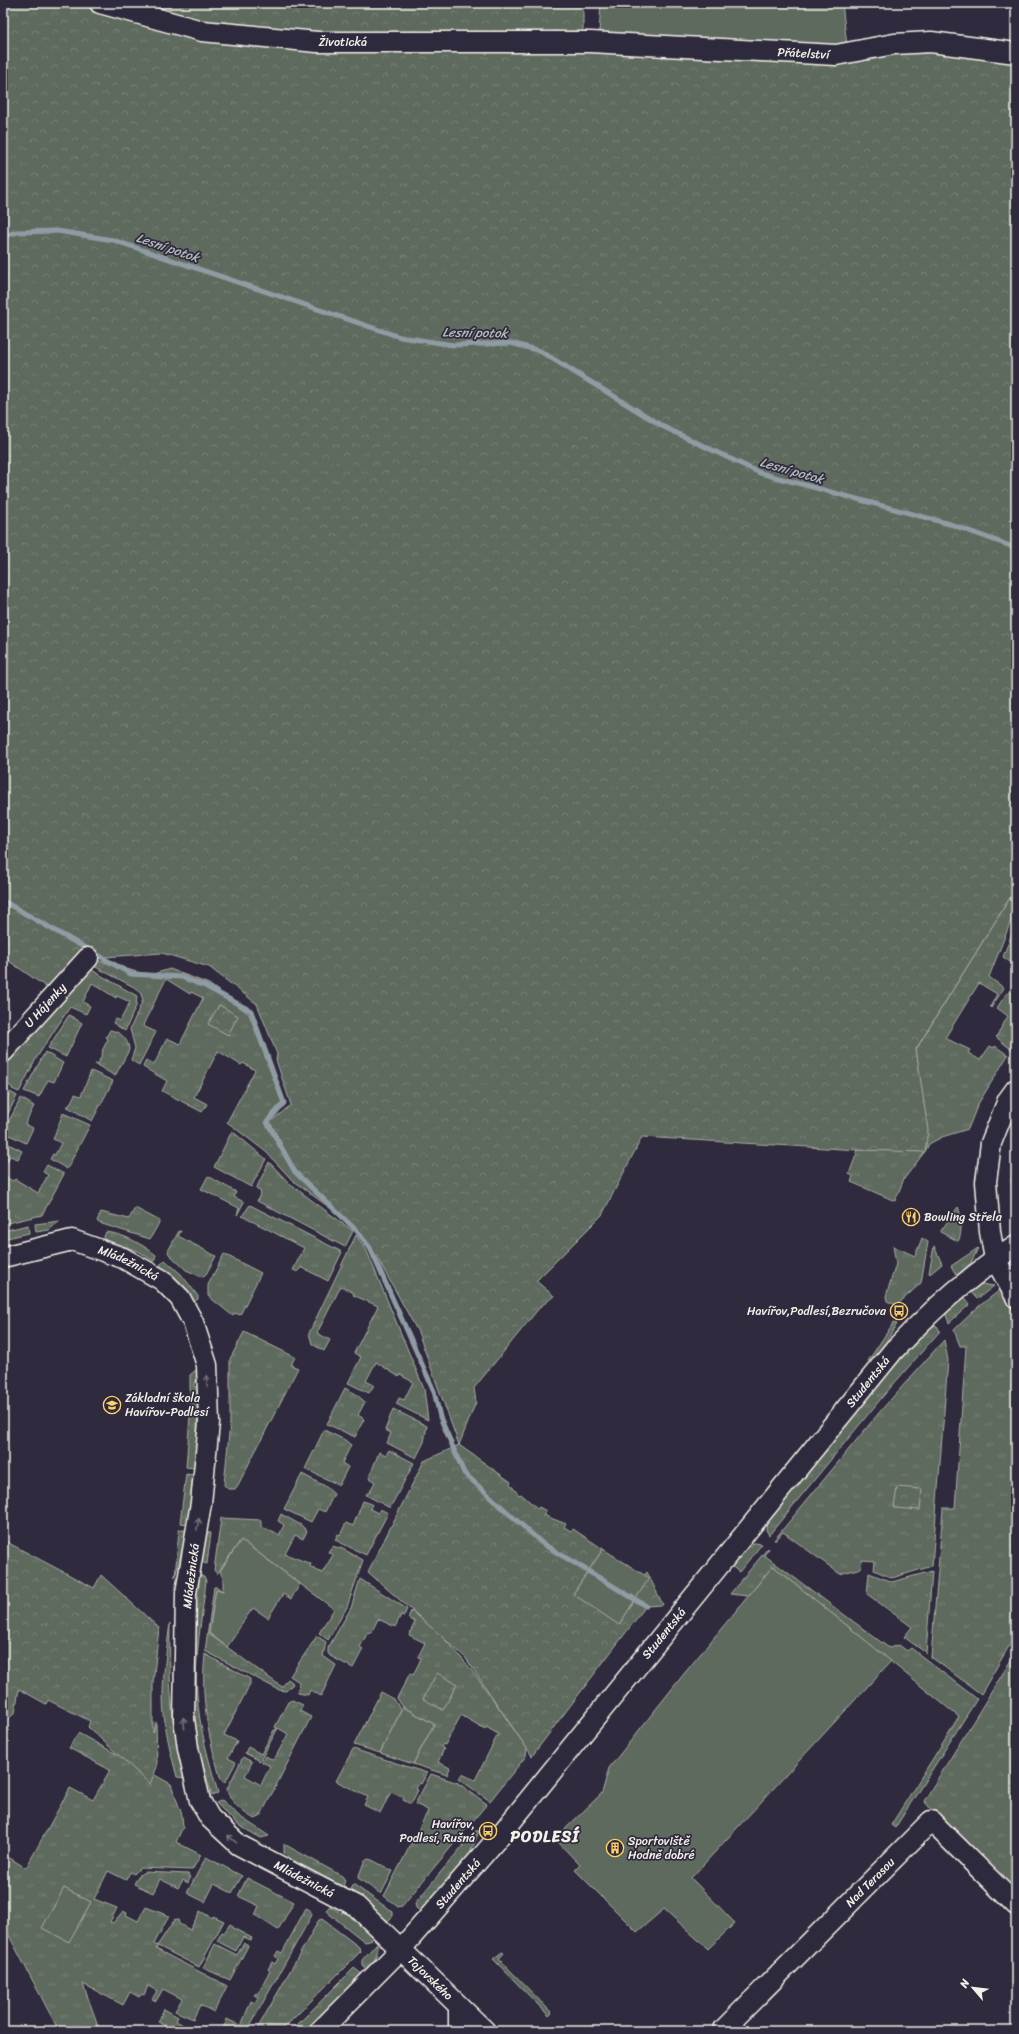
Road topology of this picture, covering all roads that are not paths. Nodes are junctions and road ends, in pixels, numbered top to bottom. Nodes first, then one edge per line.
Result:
1 (100, 3) edge
2 (590, 42) joint
3 (1016, 53) edge
4 (88, 958) dead end
5 (3, 1052) edge
6 (1016, 1089) edge
7 (1016, 1246) edge
8 (3, 1256) edge
9 (995, 1259) junction
10 (1016, 1297) edge
11 (1016, 1905) edge
12 (401, 1949) junction
13 (459, 2007) junction
14 (724, 2029) dead end
15 (320, 2031) edge
16 (459, 2031) edge
17 (485, 2031) edge

1 - 2 street, Životická
2 - 3 street, Přátelství
4 - 5 street, U Hájenky
6 - 9 street
7 - 9 street, Studentská
12 -> 8 street, Mládežnická
9 - 10 street
9 - 12 street, Studentská
11 - 14 street, Nad Terasou
12 - 13 street, Tajovského
12 - 15 street, Studentská
13 - 16 street, Tajovského
13 - 17 street, Tajovského

